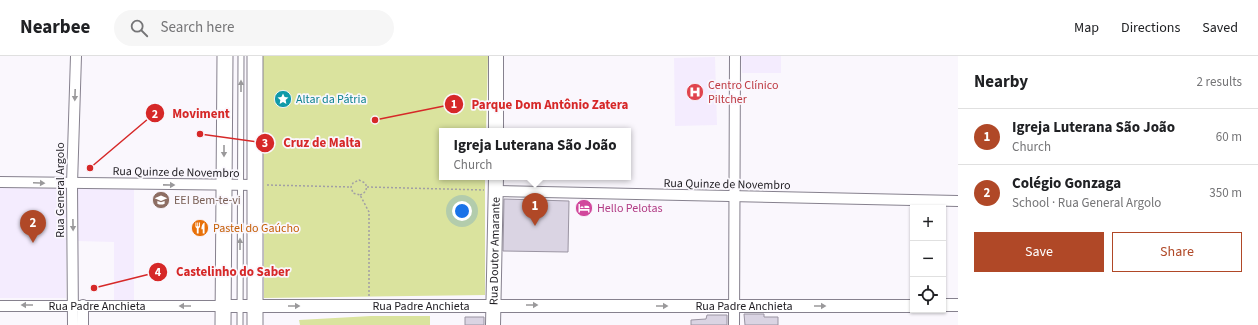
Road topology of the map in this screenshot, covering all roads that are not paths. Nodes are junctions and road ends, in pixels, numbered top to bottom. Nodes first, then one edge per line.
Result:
1 (76, 56) edge
2 (225, 56) edge
3 (241, 56) edge
4 (255, 56) edge
5 (496, 56) edge
6 (735, 56) edge
7 (496, 128) edge
8 (495, 180) edge
9 (0, 182) edge
10 (72, 184) junction
11 (260, 185) junction
12 (224, 186) junction
13 (240, 186) junction
14 (490, 191) junction
15 (734, 197) junction
16 (958, 201) edge
17 (78, 305) junction
18 (493, 305) junction
19 (946, 305) edge
20 (958, 305) edge
21 (0, 306) edge
22 (224, 306) junction
23 (240, 306) junction
24 (255, 306) junction
25 (910, 306) edge
26 (734, 307) junction
27 (73, 325) edge
28 (83, 325) edge
29 (223, 325) edge
30 (240, 325) edge
31 (255, 325) edge
32 (493, 325) edge
33 (734, 325) edge

1 -> 10 street, Rua General Argolo
2 -> 12 main road
13 -> 3 lane
4 - 11 main road
5 - 7 main road
6 - 15 street
8 - 14 main road, Rua Doutor Amarante
9 -> 10 street, Rua Quinze de Novembro
10 -> 12 street, Rua Quinze de Novembro
10 -> 17 street, Rua General Argolo
11 - 13 street, Rua Quinze de Novembro
11 - 24 main road
12 - 13 street, Rua Quinze de Novembro
12 - 22 main road
23 -> 13 lane
14 - 15 street, Rua Quinze de Novembro
14 - 18 main road, Rua Doutor Amarante
15 - 16 street, Rua Quinze de Novembro
15 - 26 street
17 -> 21 street, Rua Padre Anchieta
22 -> 17 street, Rua Padre Anchieta
17 - 27 street, Rua General Argolo
17 - 28 street, Rua General Argolo
24 -> 18 street, Rua Padre Anchieta
18 -> 26 street, Rua Padre Anchieta
18 - 32 main road, Rua Doutor Amarante
19 - 20 street
22 - 23 street, Rua Padre Anchieta
22 - 29 main road
23 - 24 street, Rua Padre Anchieta
23 - 30 lane
24 - 31 main road
26 -> 25 street, Rua Padre Anchieta
26 - 33 street

